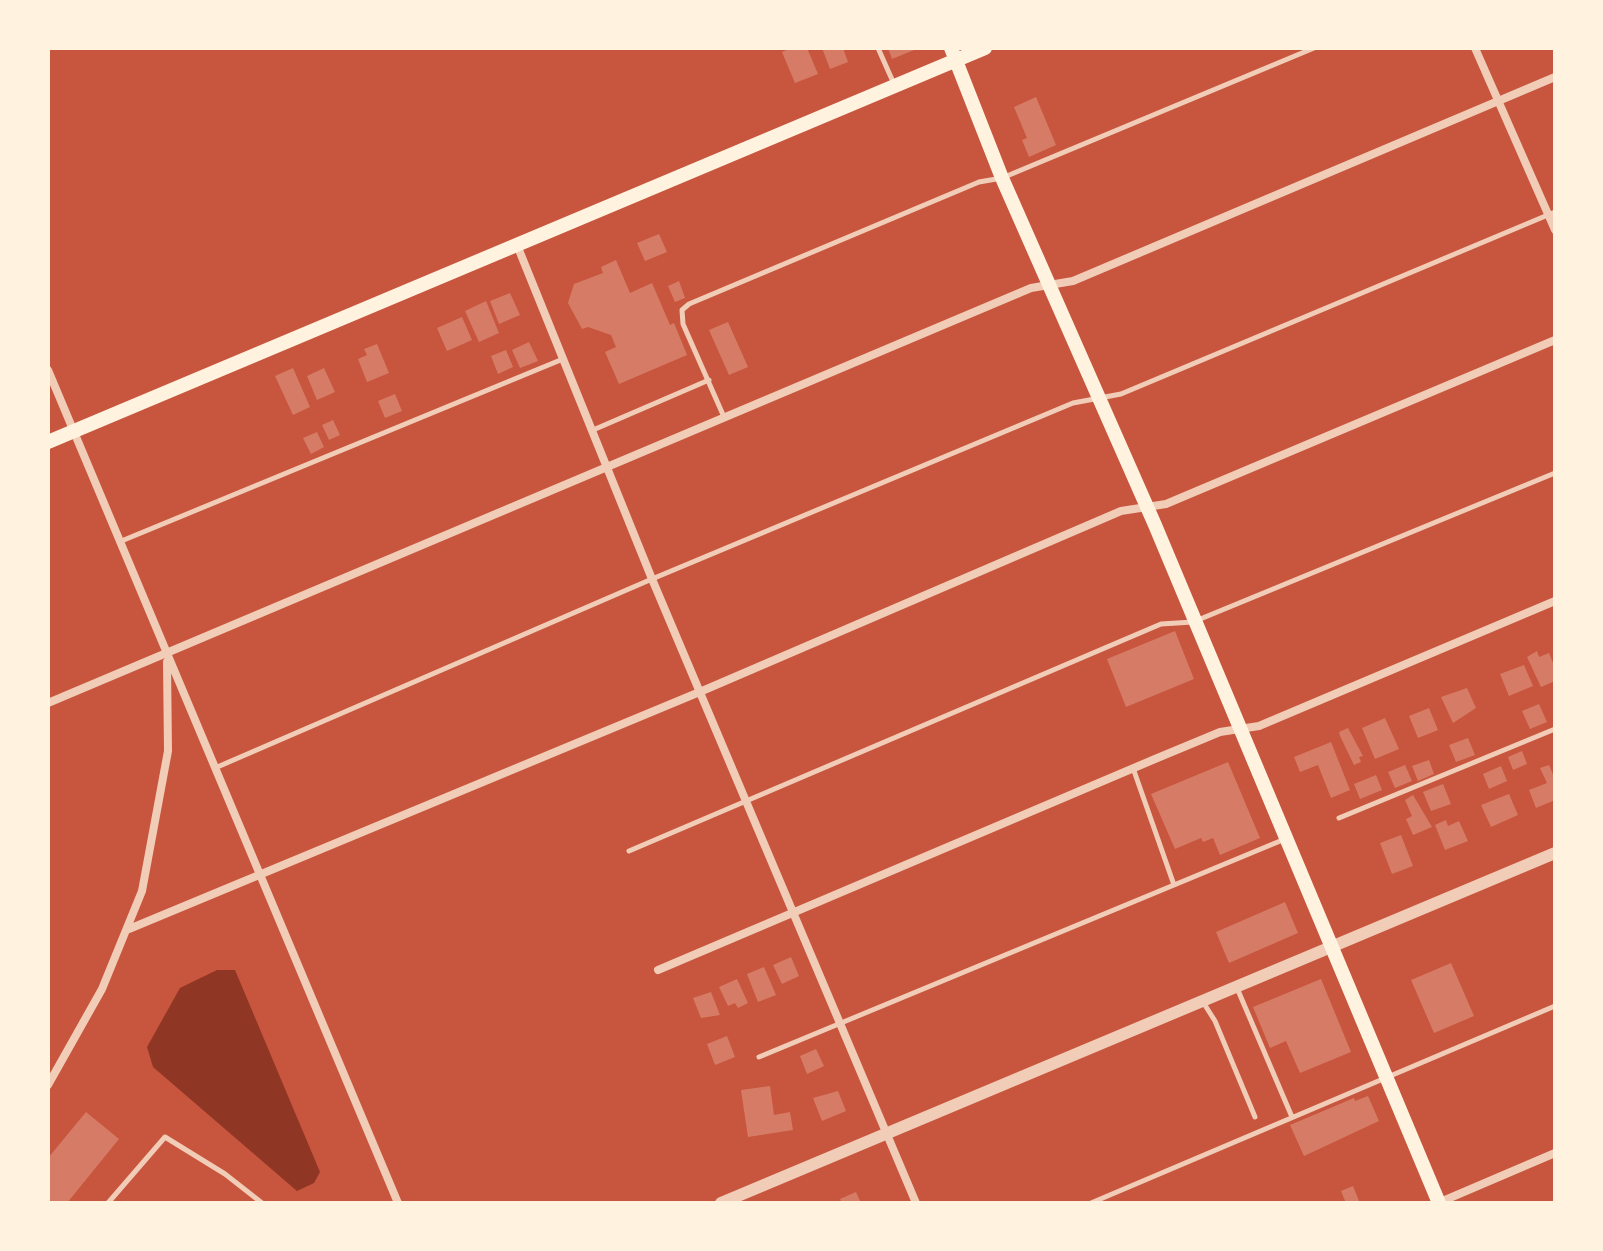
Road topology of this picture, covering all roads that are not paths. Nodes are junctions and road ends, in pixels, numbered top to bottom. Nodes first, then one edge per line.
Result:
1 (878, 48) edge
2 (985, 48) edge
3 (1314, 48) edge
4 (1475, 48) edge
5 (954, 54) edge
6 (1555, 77) edge
7 (895, 85) junction
8 (1500, 101) junction
9 (1002, 178) junction
10 (1552, 213) edge
11 (1555, 230) edge
12 (517, 245) junction
13 (1052, 285) junction
14 (1555, 340) edge
15 (564, 359) junction
16 (48, 370) edge
17 (709, 380) junction
18 (1101, 401) junction
19 (724, 417) junction
20 (593, 430) junction
21 (74, 431) junction
22 (48, 442) edge
23 (608, 466) junction
24 (1555, 473) edge
25 (1147, 507) junction
26 (119, 542) junction
27 (652, 579) junction
28 (1555, 601) edge
29 (1193, 622) junction
30 (166, 653) junction
31 (702, 691) junction
32 (48, 703) edge
33 (1239, 729) junction
34 (1555, 729) edge
35 (214, 768) junction
36 (1133, 768) junction
37 (748, 801) junction
38 (1339, 818) dead end
39 (1286, 838) junction
40 (629, 851) dead end
41 (1555, 853) edge
42 (259, 874) junction
43 (1174, 885) junction
44 (794, 914) junction
45 (129, 929) junction
46 (1333, 947) junction
47 (658, 970) dead end
48 (1237, 987) junction
49 (1202, 1001) junction
50 (1555, 1006) edge
51 (840, 1024) junction
52 (759, 1057) dead end
53 (1387, 1076) junction
54 (48, 1085) edge
55 (1255, 1117) dead end
56 (1292, 1117) junction
57 (886, 1133) junction
58 (1555, 1153) edge
59 (108, 1203) edge
60 (262, 1203) edge
61 (398, 1203) edge
62 (721, 1203) edge
63 (916, 1203) edge
64 (1091, 1203) edge
65 (1439, 1203) edge

1 - 7 lane
2 - 5 main road
3 - 9 lane
4 - 8 street
5 - 7 main road
5 - 9 main road
6 - 8 street
7 - 12 main road
8 - 10 street
8 - 13 street
9 - 13 main road
9 - 17 lane
10 - 11 street
10 - 18 lane
12 - 15 street
12 - 21 main road
13 - 18 main road
13 - 19 street
14 - 25 street
15 - 20 street
15 - 26 lane
16 - 21 street
17 - 19 lane
17 - 20 lane
18 - 25 main road
18 - 27 lane
19 - 23 street
20 - 23 street
21 - 22 main road
21 - 26 street
23 - 27 street
23 - 30 street
24 - 29 lane
25 - 29 main road
25 - 31 street
26 - 30 street
27 - 31 street
27 - 35 lane
28 - 33 street
29 - 33 main road
29 - 37 lane
30 - 32 street
30 - 35 street
30 - 45 street
31 - 37 street
31 - 42 street
33 - 36 street
33 - 39 main road
34 - 38 lane
35 - 42 street
36 - 43 lane
36 - 44 street
37 - 40 lane
37 - 44 street
39 - 43 lane
39 - 46 main road
41 - 46 street
42 - 45 street
42 - 61 street
43 - 51 lane
44 - 47 street
44 - 51 street
45 - 54 street
46 - 48 street
46 - 53 main road
48 - 49 street
48 - 56 lane
49 - 55 lane
49 - 57 street
50 - 53 lane
51 - 52 lane
51 - 57 street
53 - 56 lane
53 - 65 main road
56 - 64 lane
57 - 62 street
57 - 63 street
58 - 65 street
59 - 60 lane

